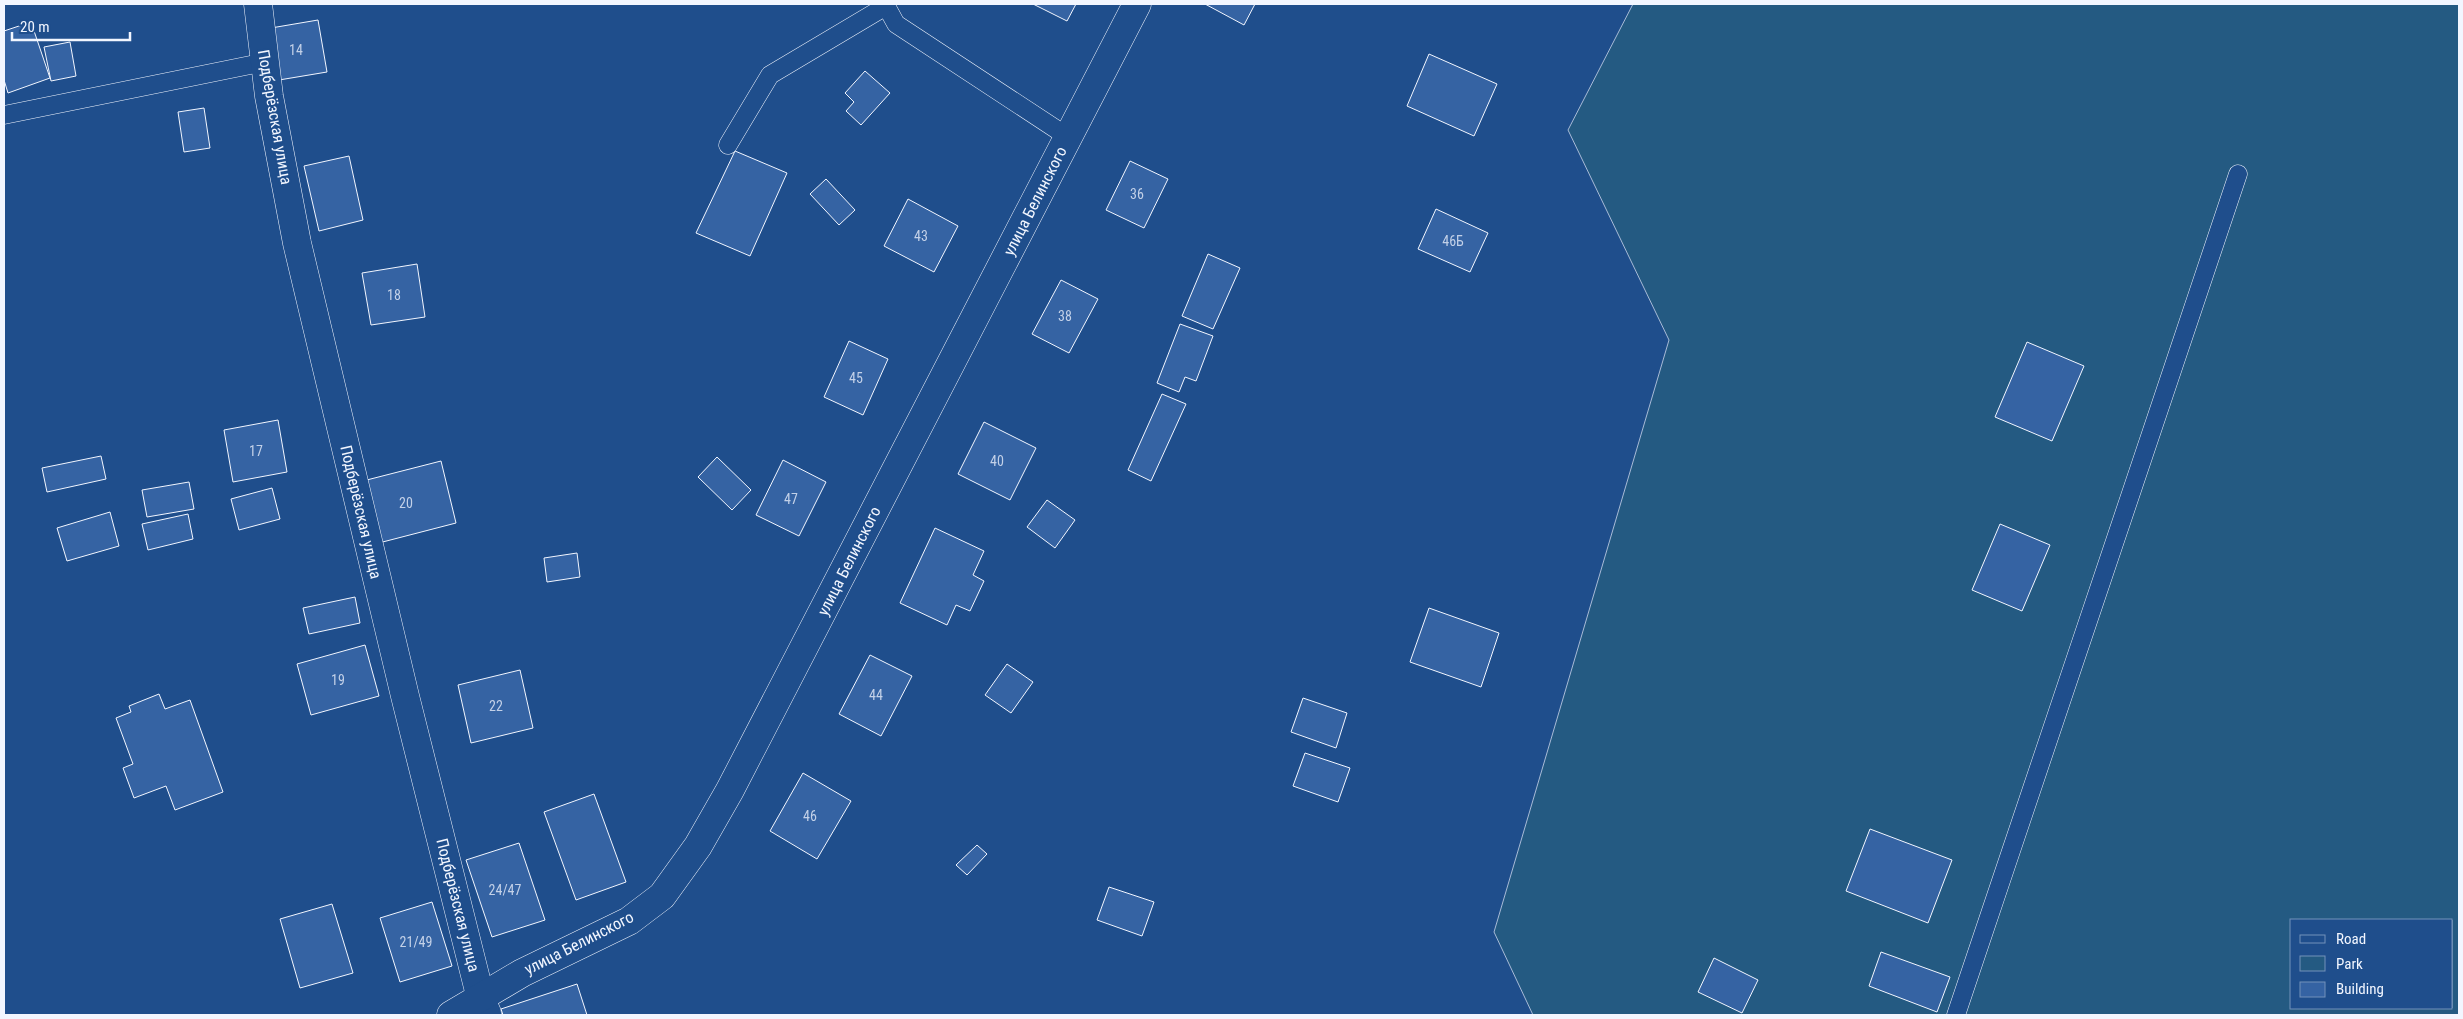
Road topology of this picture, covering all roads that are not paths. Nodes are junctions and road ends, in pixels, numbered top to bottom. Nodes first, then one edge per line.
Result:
1 (258, 4) edge
2 (1137, 4) edge
3 (886, 5) edge
4 (265, 62) junction
5 (4, 114) edge
6 (1068, 137) junction
7 (728, 146) dead end
8 (2238, 174) dead end
9 (485, 1007) edge
10 (451, 1015) edge
11 (1956, 1015) edge

1 - 4 street, Подберёзская улица
2 - 6 street, улица Белинского
3 - 6 lane
3 - 7 lane
4 - 5 lane
4 - 9 street, Подберёзская улица
6 - 9 street, улица Белинского
8 - 11 lane
9 - 10 street, улица Белинского

